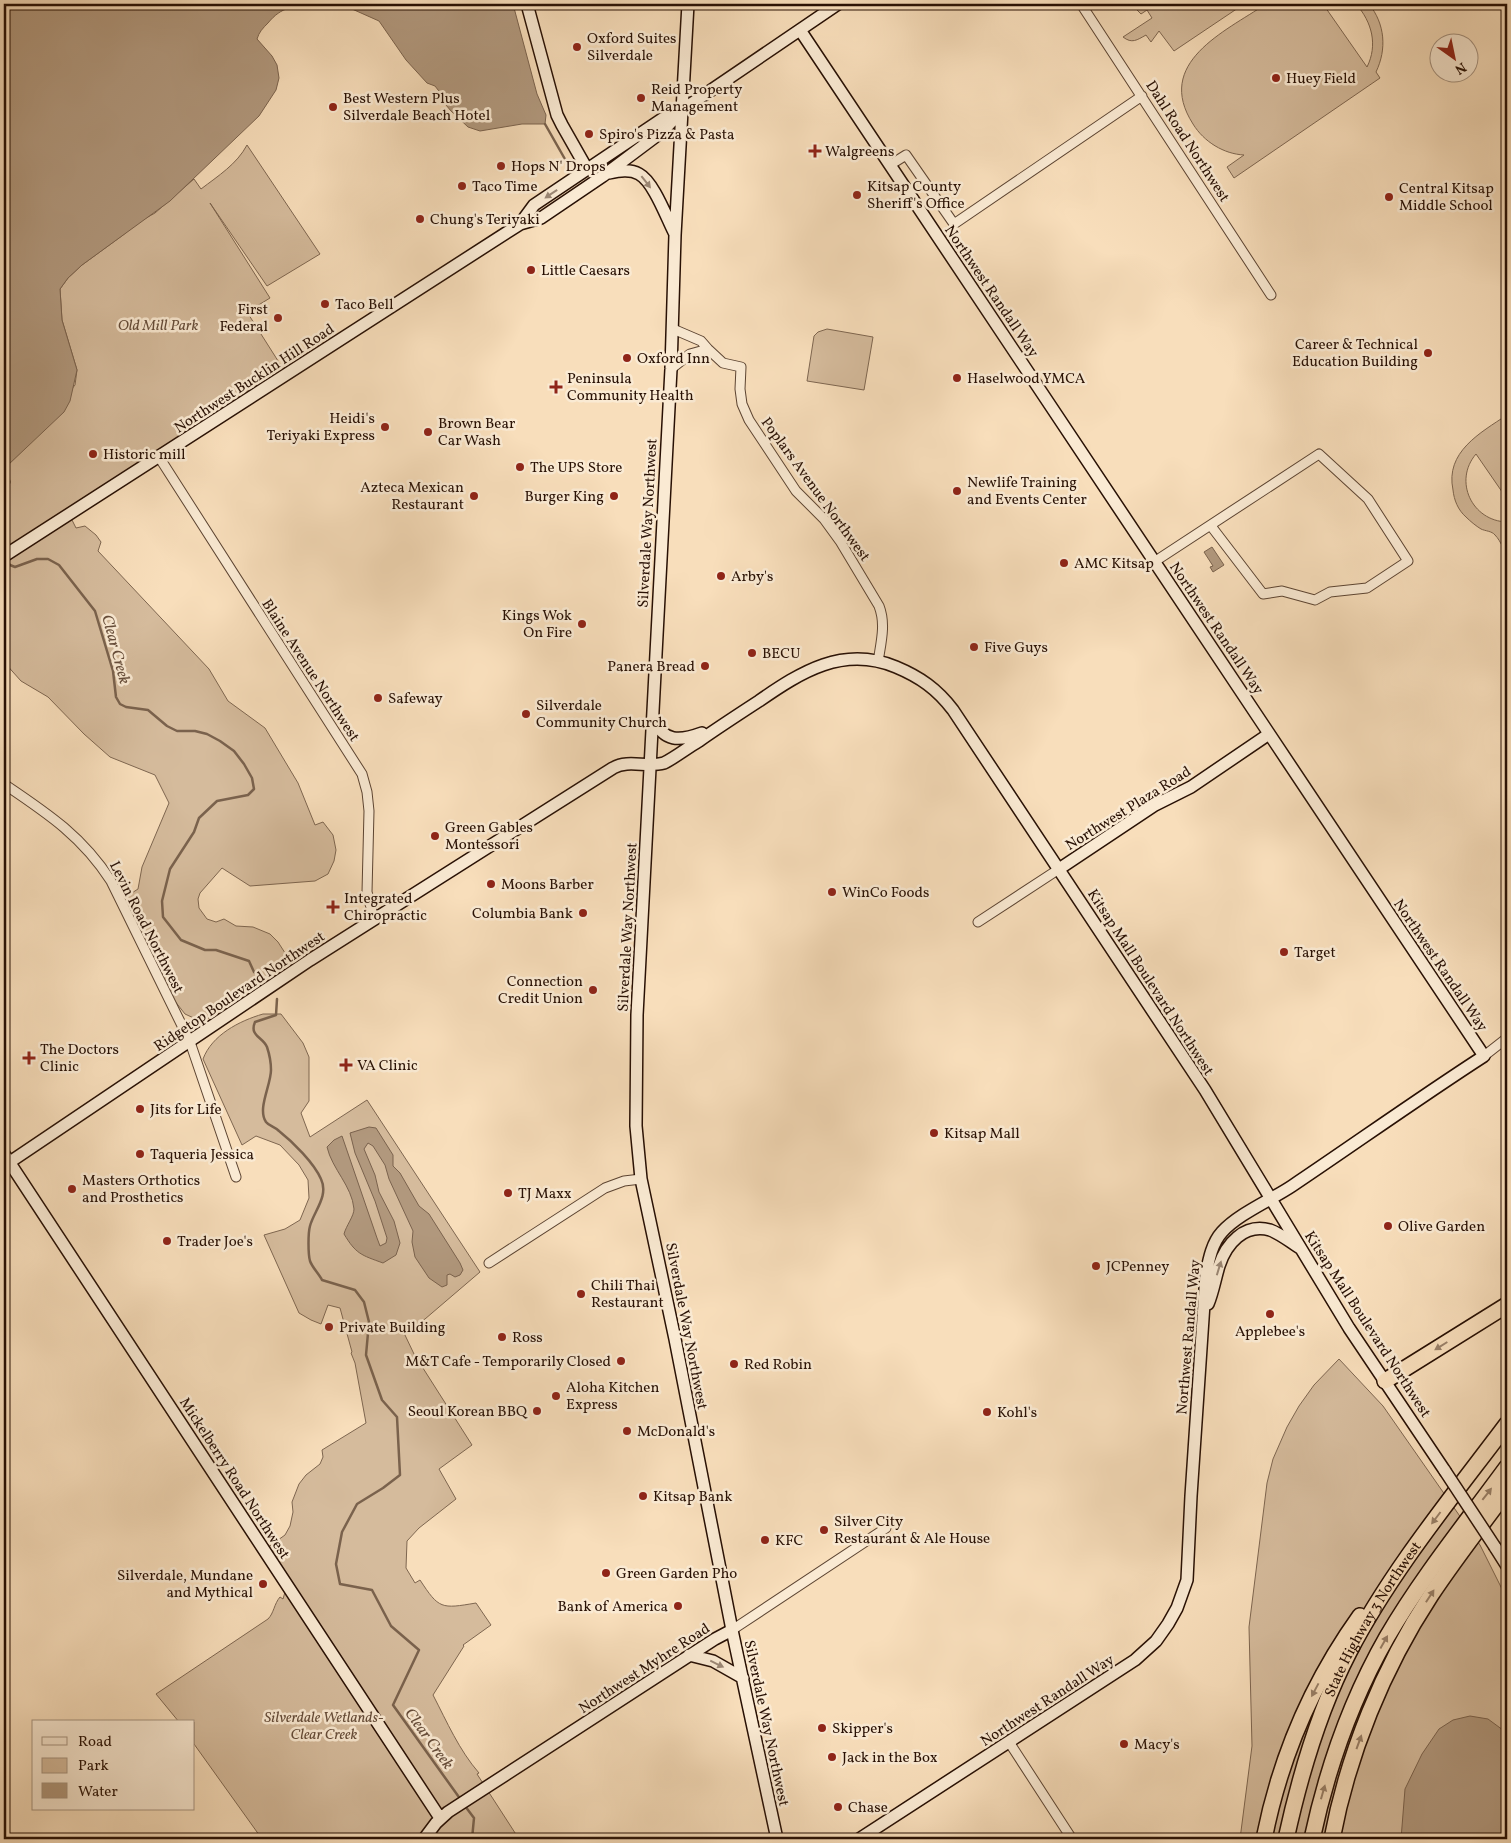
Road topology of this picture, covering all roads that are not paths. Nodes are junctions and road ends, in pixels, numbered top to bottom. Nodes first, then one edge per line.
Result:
1 (527, 4) edge
2 (688, 4) edge
3 (838, 4) edge
4 (1081, 4) edge
5 (800, 30) junction
6 (1142, 96) junction
7 (682, 110) junction
8 (890, 165) junction
9 (587, 170) junction
10 (603, 176) junction
11 (577, 194) junction
12 (520, 224) junction
13 (675, 235) junction
14 (1271, 294) dead end
15 (673, 329) junction
16 (708, 349) junction
17 (671, 369) junction
18 (159, 457) junction
19 (1211, 526) junction
20 (4, 556) edge
21 (1154, 562) junction
22 (878, 662) junction
23 (653, 717) junction
24 (726, 722) junction
25 (1269, 734) junction
26 (650, 765) junction
27 (4, 784) edge
28 (1059, 869) junction
29 (374, 919) junction
30 (978, 922) dead end
31 (1507, 1038) edge
32 (190, 1042) junction
33 (1484, 1056) junction
34 (6, 1161) edge
35 (236, 1177) dead end
36 (641, 1180) junction
37 (1272, 1199) junction
38 (1302, 1249) junction
39 (489, 1263) dead end
40 (1507, 1305) edge
41 (1203, 1314) junction
42 (1385, 1381) junction
43 (1507, 1424) edge
44 (1507, 1467) edge
45 (1507, 1491) edge
46 (886, 1528) dead end
47 (1423, 1536) junction
48 (1507, 1566) edge
49 (732, 1630) junction
50 (689, 1656) junction
51 (743, 1678) junction
52 (1009, 1742) junction
53 (440, 1818) junction
54 (773, 1821) junction
55 (424, 1839) edge
56 (777, 1839) edge
57 (782, 1839) edge
58 (859, 1839) edge
59 (1072, 1839) edge
60 (1264, 1839) edge
61 (1286, 1839) edge
62 (1312, 1839) edge
63 (1332, 1839) edge

1 - 9 main road
2 - 7 main road, Silverdale Way Northwest
3 - 5 main road, Northwest Bucklin Hill Road
4 - 6 street, Dahl Road Northwest
5 - 7 main road, Northwest Bucklin Hill Road
5 - 8 main road, Northwest Randall Way
6 - 8 street
6 - 14 street, Dahl Road Northwest
7 - 9 main road, Northwest Bucklin Hill Road
7 - 10 main road, Northwest Bucklin Hill Road
7 - 13 main road, Silverdale Way Northwest
8 - 21 main road, Northwest Randall Way
9 - 11 main road
9 -> 12 main road, Northwest Bucklin Hill Road
10 - 11 main road, Northwest Bucklin Hill Road
10 -> 13 main road
11 - 12 main road, Northwest Bucklin Hill Road
12 - 18 main road, Northwest Bucklin Hill Road
13 - 15 main road, Silverdale Way Northwest
15 - 16 street, Poplars Avenue Northwest
15 - 17 main road, Silverdale Way Northwest
16 - 17 street
16 - 22 street, Poplars Avenue Northwest
17 - 23 main road, Silverdale Way Northwest
18 - 20 main road, Northwest Bucklin Hill Road
18 - 29 street, Blaine Avenue Northwest
19 - 19 street
19 - 21 street
21 - 25 main road, Northwest Randall Way
22 - 24 main road, Kitsap Mall Boulevard Northwest
22 - 28 main road, Kitsap Mall Boulevard Northwest
23 - 24 main road
23 - 26 main road, Silverdale Way Northwest
24 - 26 main road, Kitsap Mall Boulevard Northwest
25 - 28 main road, Northwest Plaza Road
25 - 33 main road, Northwest Randall Way
26 - 29 main road, Ridgetop Boulevard Northwest
26 - 36 main road, Silverdale Way Northwest
27 - 32 street, Levin Road Northwest
28 - 30 street, Northwest Plaza Road
28 - 37 main road, Kitsap Mall Boulevard Northwest
29 - 32 main road, Ridgetop Boulevard Northwest
31 - 33 street
32 - 34 main road, Ridgetop Boulevard Northwest
32 - 35 street, Levin Road Northwest
33 - 37 main road, Northwest Randall Way
34 - 53 main road, Mickelberry Road Northwest
36 - 39 street
36 - 49 main road, Silverdale Way Northwest
37 - 38 main road, Kitsap Mall Boulevard Northwest
37 - 41 main road, Northwest Randall Way
41 -> 38 main road
38 - 42 main road, Kitsap Mall Boulevard Northwest
40 -> 42 highway
41 - 52 main road, Northwest Randall Way
42 - 48 main road, Kitsap Mall Boulevard Northwest, bridge
43 -> 47 highway, State Highway 3 Northwest
62 -> 44 highway, State Highway 3 Northwest
63 -> 45 highway
46 - 49 street, Northwest Myhre Road
47 -> 60 highway
47 - 61 highway, State Highway 3 Northwest
49 - 50 main road, Northwest Myhre Road
49 - 51 main road, Silverdale Way Northwest
50 -> 51 main road
50 - 53 main road, Northwest Myhre Road
51 - 54 main road, Silverdale Way Northwest
52 - 58 main road, Northwest Randall Way
52 - 59 street
53 - 55 main road, Northwest Myhre Road
54 - 56 main road, Silverdale Way Northwest
54 - 57 main road

